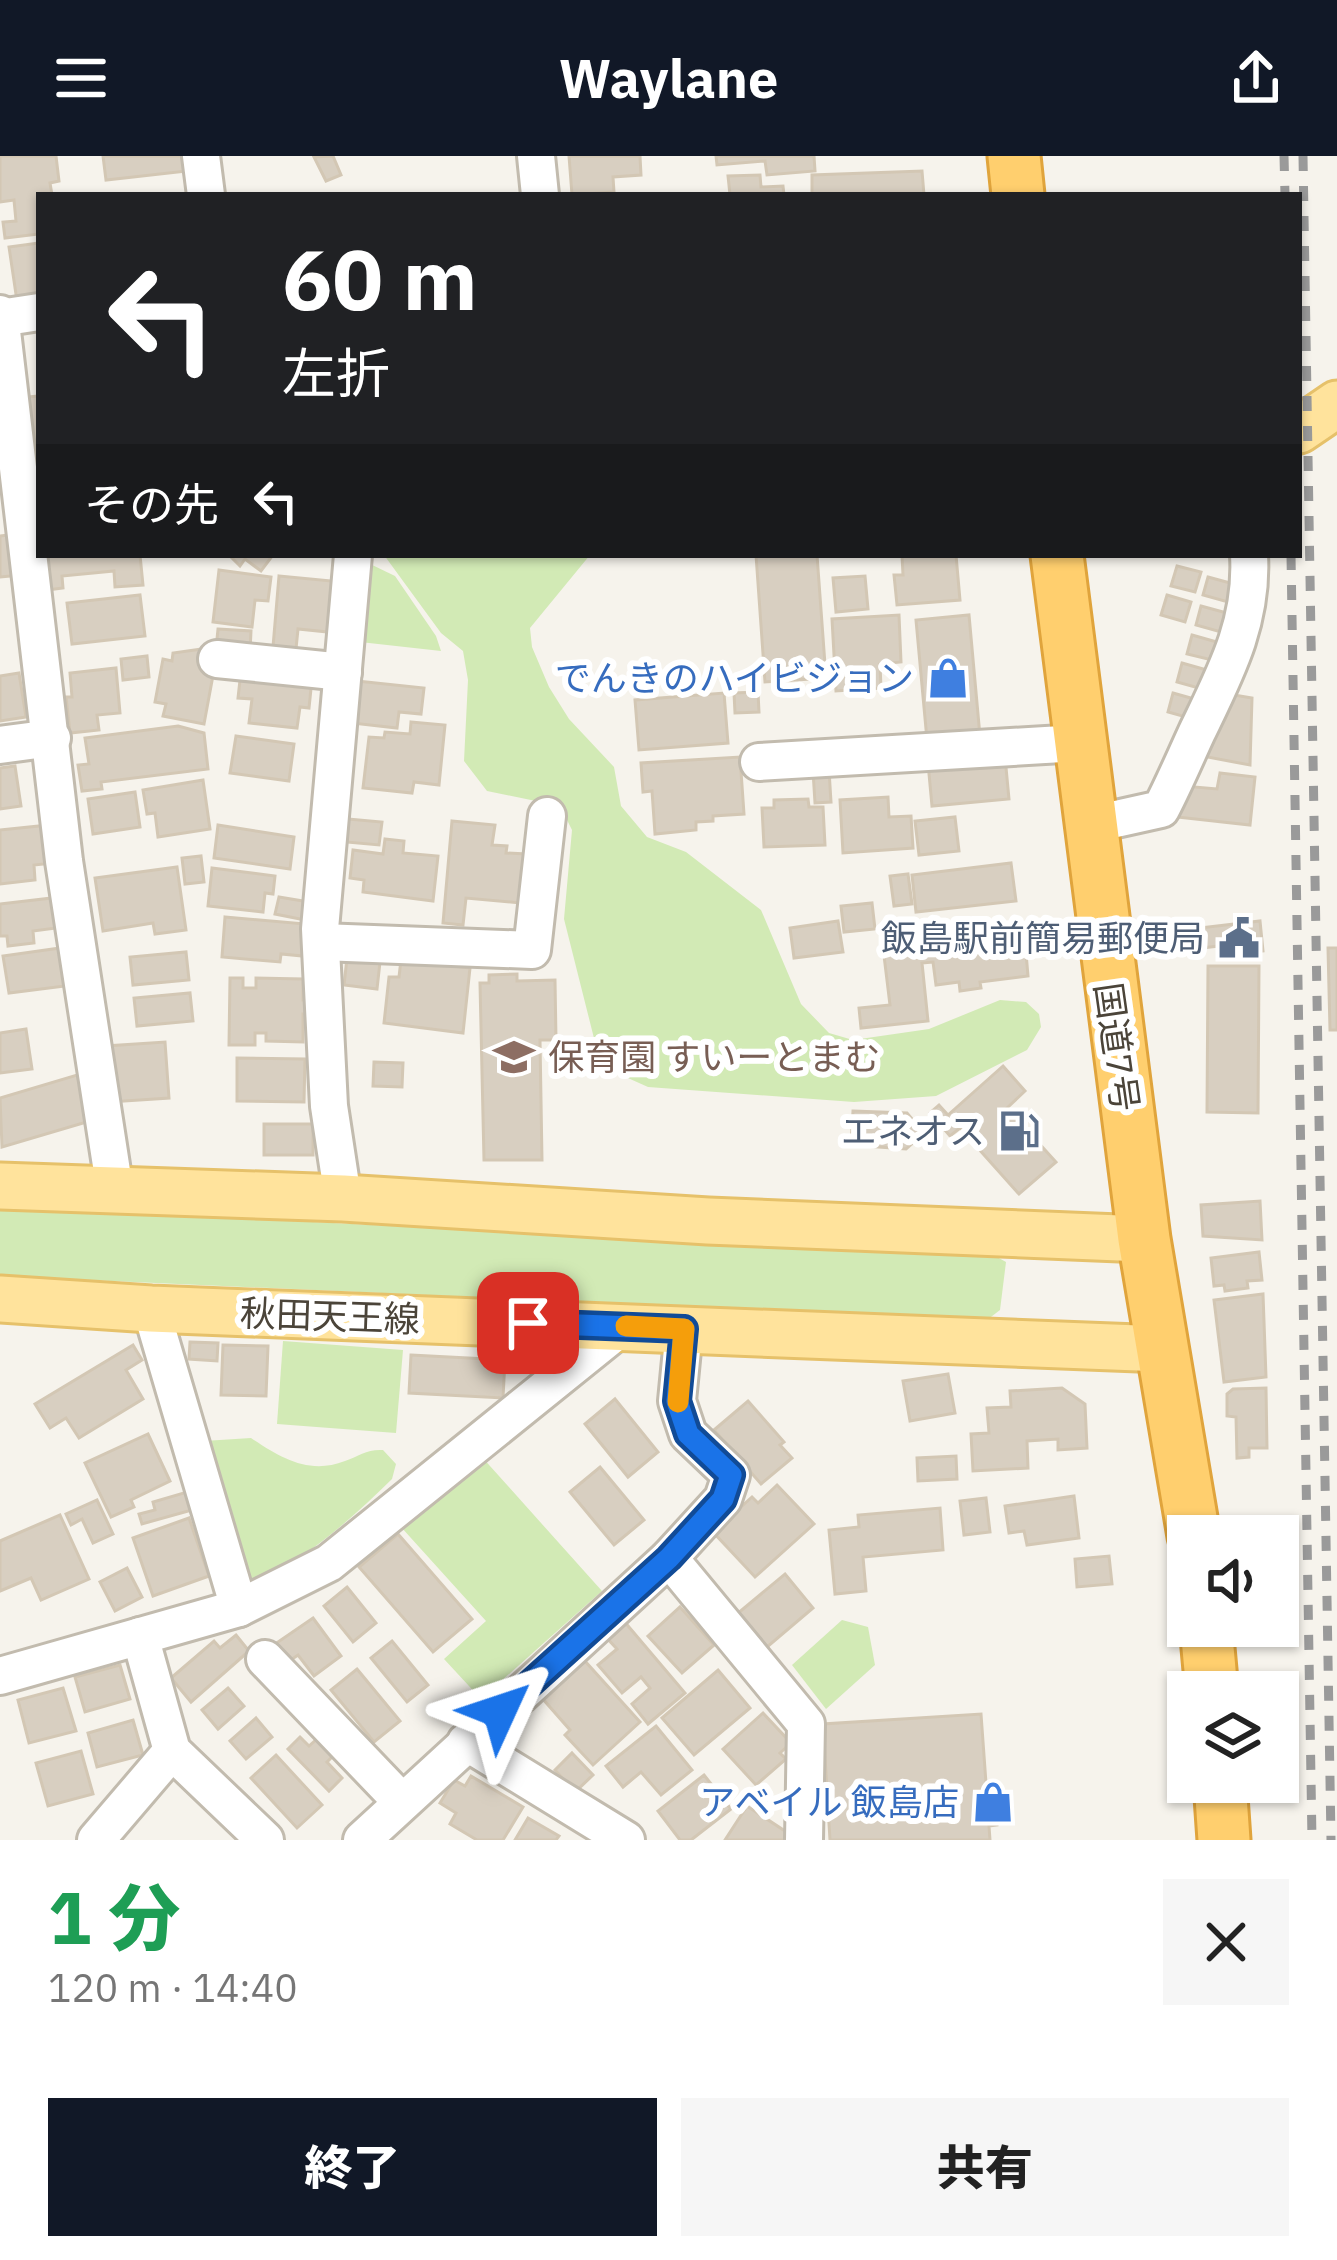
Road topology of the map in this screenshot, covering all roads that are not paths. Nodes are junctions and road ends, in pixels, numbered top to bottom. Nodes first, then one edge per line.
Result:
1 (200, 156) edge
2 (536, 156) edge
3 (1014, 156) edge
4 (206, 192) edge
5 (540, 192) edge
6 (1018, 192) edge
7 (36, 312) edge
8 (0, 317) edge
9 (1337, 404) edge
10 (1302, 428) edge
11 (353, 558) edge
12 (1057, 558) edge
13 (1249, 558) edge
14 (217, 659) dead end
15 (343, 672) junction
16 (52, 738) junction
17 (1079, 743) junction
18 (0, 746) edge
19 (759, 762) dead end
20 (547, 816) dead end
21 (1089, 825) junction
22 (320, 942) junction
23 (0, 1186) edge
24 (115, 1191) junction
25 (343, 1198) junction
26 (1144, 1239) junction
27 (0, 1299) edge
28 (151, 1309) junction
29 (622, 1326) junction
30 (684, 1329) junction
31 (1164, 1349) junction
32 (1191, 1515) edge
33 (669, 1558) junction
34 (238, 1608) junction
35 (140, 1636) junction
36 (265, 1659) dead end
37 (0, 1676) edge
38 (466, 1742) junction
39 (172, 1750) junction
40 (402, 1802) junction
41 (1221, 1803) edge
42 (96, 1840) edge
43 (266, 1840) edge
44 (362, 1840) edge
45 (626, 1840) edge
46 (804, 1840) edge
47 (1224, 1840) edge

1 - 4 street
2 - 5 street
3 - 6 highway
7 - 8 street
8 - 16 street
9 - 10 main road
11 - 15 street
12 - 17 highway, 国道7号
13 - 21 street
14 - 15 street
15 - 22 street
16 - 18 street
16 - 24 street
17 - 19 street
17 - 21 highway, 国道7号
20 - 22 street
21 - 26 highway, 国道7号
22 - 25 street
23 - 24 main road
24 - 25 main road
25 - 26 main road
26 - 31 highway, 国道7号
27 - 28 main road, 秋田天王線
28 - 29 main road, 秋田天王線
28 - 34 street
29 - 30 main road, 秋田天王線
29 - 34 street
30 - 31 main road, 秋田天王線
30 - 33 street
31 - 32 highway, 国道7号
33 - 38 street
33 - 46 street
34 - 35 street
35 - 37 street
35 - 39 street
36 - 40 street
38 - 40 street
38 - 45 street
39 - 42 street
39 - 43 street
40 - 44 street
41 - 47 highway

